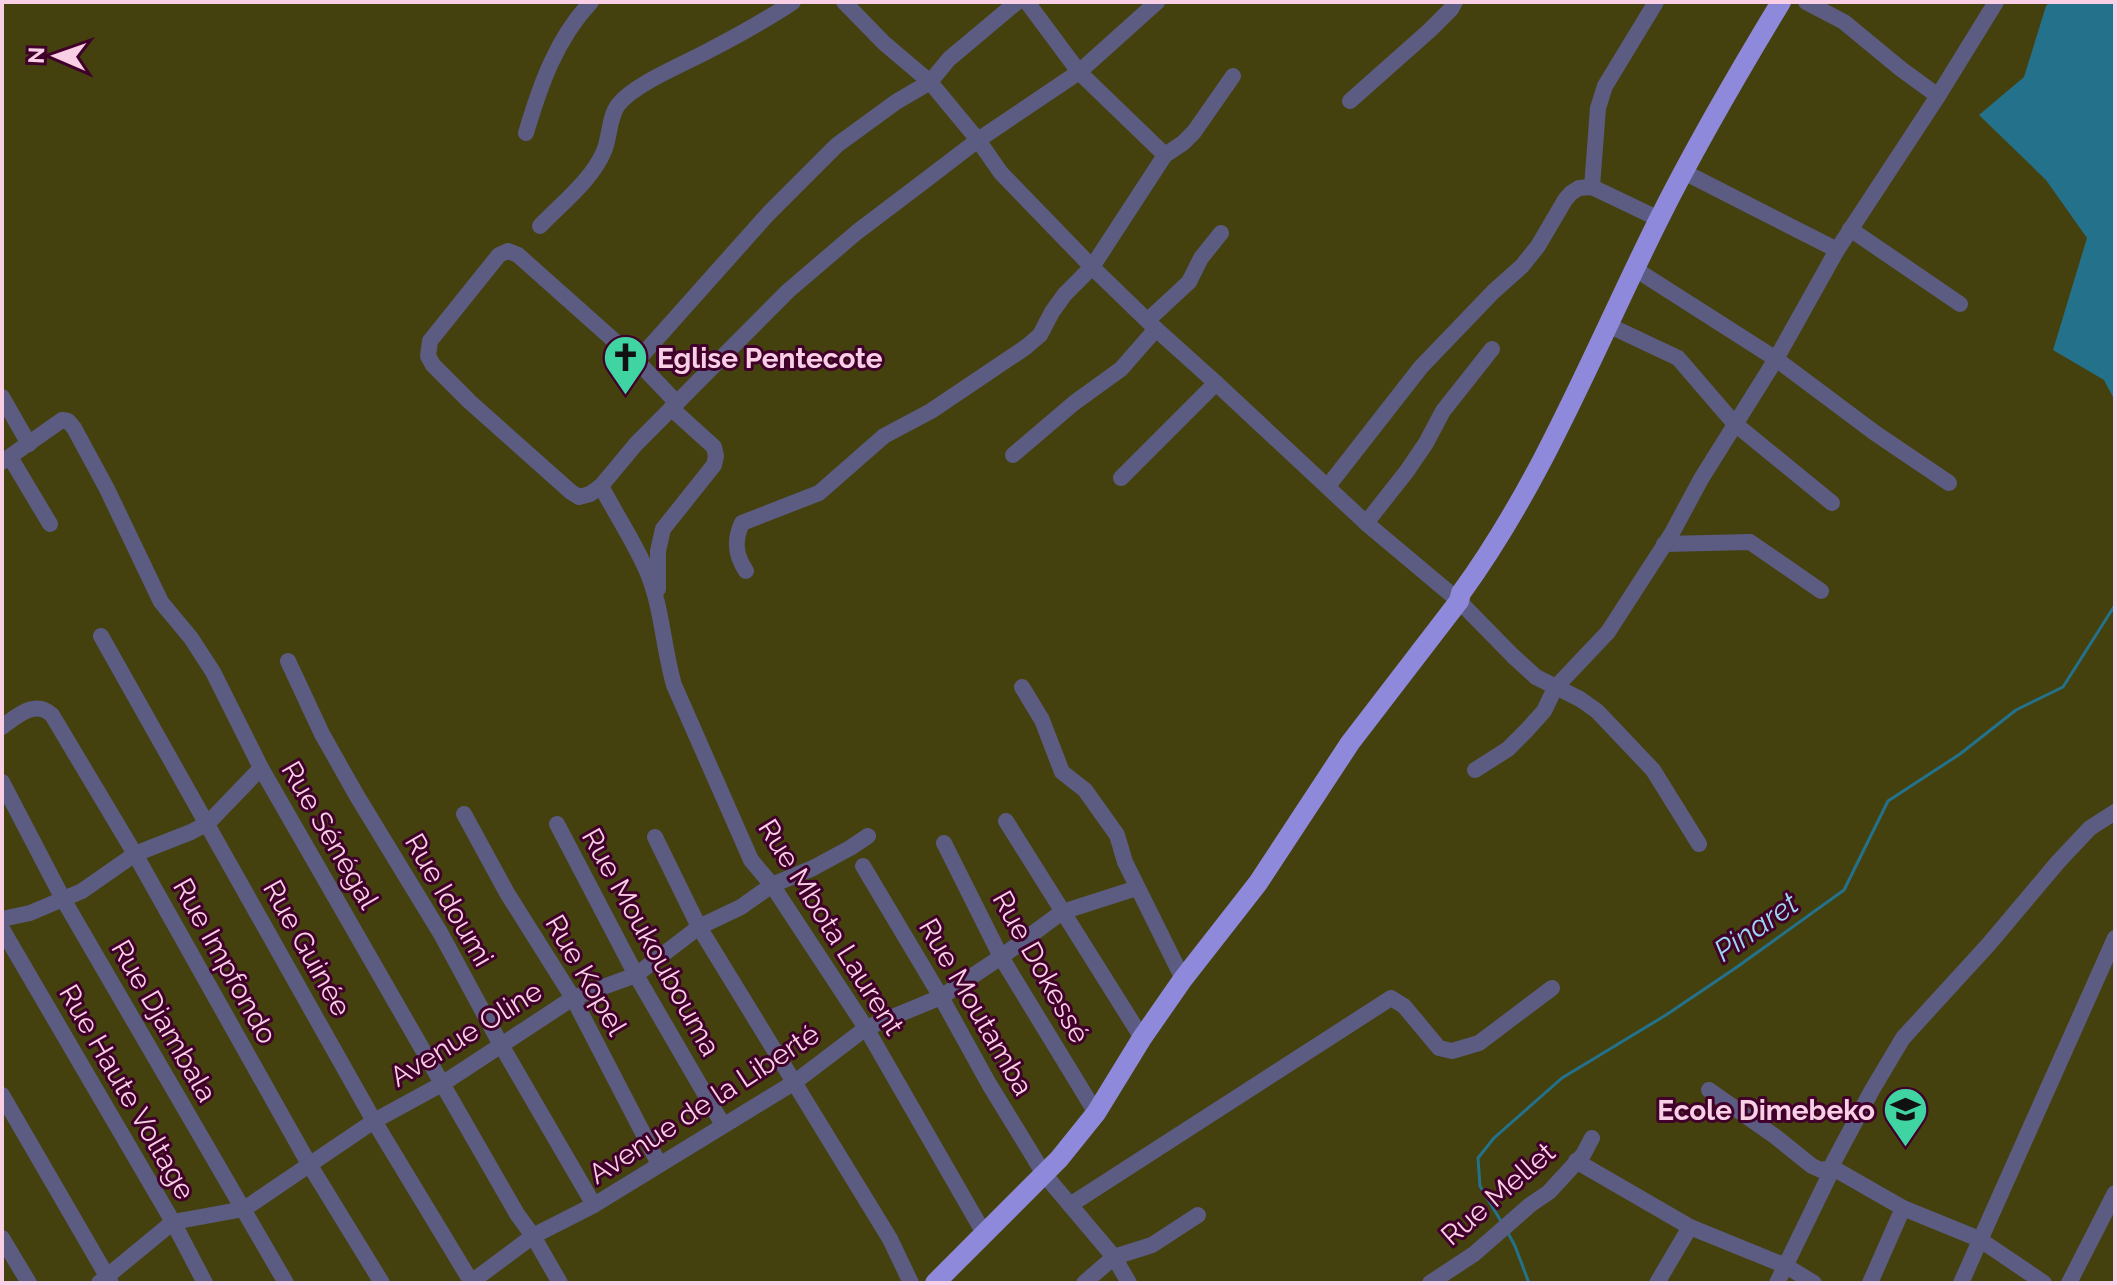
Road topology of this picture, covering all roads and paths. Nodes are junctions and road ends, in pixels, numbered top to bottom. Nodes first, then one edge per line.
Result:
1 (591, 2) edge
2 (793, 2) edge
3 (844, 2) edge
4 (1017, 2) edge
5 (1027, 2) edge
6 (1157, 2) edge
7 (1455, 2) edge
8 (1781, 2) edge
9 (1806, 2) edge
10 (1996, 2) edge
11 (1649, 5) edge
12 (1079, 72) junction
13 (1233, 76) dead end
14 (930, 82) junction
15 (1938, 96) junction
16 (1350, 101) dead end
17 (526, 133) dead end
18 (978, 140) junction
19 (1165, 155) junction
20 (1684, 172) junction
21 (1592, 187) junction
22 (1659, 219) junction
23 (540, 226) dead end
24 (1850, 229) junction
25 (1221, 233) dead end
26 (1837, 250) junction
27 (1092, 267) junction
28 (1635, 269) junction
29 (1960, 304) dead end
30 (1152, 325) junction
31 (1608, 325) junction
32 (1492, 349) dead end
33 (1776, 359) junction
34 (637, 361) junction
35 (1216, 383) junction
36 (2, 397) edge
37 (674, 405) junction
38 (1734, 423) junction
39 (29, 444) junction
40 (1013, 455) dead end
41 (6, 460) edge
42 (1121, 478) dead end
43 (1949, 483) dead end
44 (601, 486) junction
45 (1328, 486) junction
46 (1832, 503) dead end
47 (1366, 523) junction
48 (50, 524) dead end
49 (1664, 544) junction
50 (746, 571) dead end
51 (1821, 591) dead end
52 (1459, 601) junction
53 (657, 608) junction
54 (101, 636) dead end
55 (288, 661) dead end
56 (1022, 687) dead end
57 (1555, 688) junction
58 (2, 727) edge
59 (261, 768) junction
60 (1475, 770) dead end
61 (2, 782) edge
62 (2115, 812) edge
63 (464, 814) dead end
64 (1006, 821) dead end
65 (208, 823) junction
66 (557, 824) dead end
67 (868, 836) dead end
68 (655, 837) dead end
69 (944, 843) dead end
70 (1699, 844) dead end
71 (135, 854) junction
72 (863, 866) dead end
73 (772, 885) junction
74 (1137, 888) junction
75 (63, 899) junction
76 (1062, 912) junction
77 (2, 919) edge
78 (699, 927) junction
79 (2, 929) edge
80 (2115, 938) edge
81 (1001, 957) junction
82 (636, 975) junction
83 (1183, 979) junction
84 (1552, 988) dead end
85 (941, 997) junction
86 (573, 998) junction
87 (866, 1028) junction
88 (1142, 1038) junction
89 (501, 1045) junction
90 (795, 1082) junction
91 (442, 1084) junction
92 (1709, 1090) dead end
93 (2, 1095) edge
94 (1096, 1113) junction
95 (374, 1121) junction
96 (723, 1125) junction
97 (1592, 1138) dead end
98 (1576, 1161) junction
99 (309, 1164) junction
100 (659, 1164) junction
101 (1833, 1168) junction
102 (1044, 1174) junction
103 (2115, 1193) edge
104 (594, 1205) junction
105 (1070, 1205) junction
106 (1903, 1208) junction
107 (244, 1209) junction
108 (1198, 1215) dead end
109 (173, 1222) junction
110 (1690, 1227) junction
111 (985, 1235) junction
112 (533, 1236) junction
113 (2, 1238) edge
114 (1979, 1239) junction
115 (1114, 1257) junction
116 (1786, 1266) junction
117 (106, 1281) edge
118 (29, 1283) edge
119 (205, 1283) edge
120 (286, 1283) edge
121 (382, 1283) edge
122 (471, 1283) edge
123 (560, 1283) edge
124 (911, 1283) edge
125 (935, 1283) edge
126 (1084, 1283) edge
127 (1129, 1283) edge
128 (1430, 1283) edge
129 (1657, 1283) edge
130 (1777, 1283) edge
131 (1814, 1283) edge
132 (1870, 1283) edge
133 (1961, 1283) edge
134 (2044, 1283) edge
135 (2069, 1283) edge

1 - 17 street
2 - 23 street
3 - 14 street
4 - 14 street
5 - 12 street
6 - 12 street
7 - 16 street
8 - 20 main road
9 - 15 street
10 - 15 street
11 - 21 street
12 - 18 street
12 - 19 street
13 - 19 street
14 - 18 street
14 - 34 street
15 - 24 street
18 - 27 street
18 - 37 street
19 - 27 street
20 - 22 main road
20 - 26 street
21 - 22 street
21 - 45 street
22 - 28 main road
24 - 26 street
24 - 29 street
25 - 30 street
26 - 33 street
27 - 30 street
27 - 50 street
28 - 31 main road
28 - 33 street
30 - 35 street
30 - 40 street
31 - 38 street
31 - 52 main road
32 - 47 street
33 - 38 street
33 - 43 street
34 - 37 street
34 - 44 street
35 - 42 street
35 - 45 street
36 - 39 street
37 - 44 street
37 - 53 street
38 - 46 street
38 - 49 street
39 - 41 street
39 - 59 street, Rue Sénégal
41 - 48 street
44 - 53 street, Rue Mbota Laurent
45 - 47 street
47 - 52 street
49 - 51 street
49 - 57 street
52 - 57 street
52 - 83 main road
53 - 73 street, Rue Mbota Laurent
54 - 65 street, Rue Guinée
55 - 89 street, Rue Idoumi
56 - 74 street
57 - 60 street
57 - 70 street
58 - 71 street, Rue Impfondo
59 - 65 street
59 - 91 street, Rue Sénégal
61 - 75 street, Rue Djambala
62 - 101 street
63 - 86 street, Rue Kopel
64 - 76 street
65 - 71 street
65 - 95 street, Rue Guinée
66 - 82 street, Rue Moukoubouma
67 - 73 street, Avenue Oline
68 - 78 street
69 - 81 street, Rue Dokessé
71 - 75 street
71 - 99 street, Rue Impfondo
72 - 85 street, Rue Moutamba
73 - 78 street, Avenue Oline
73 - 87 street, Rue Mbota Laurent
74 - 76 street, Avenue de la Liberté
74 - 83 street
75 - 77 street
75 - 107 street, Rue Djambala
76 - 81 street, Avenue de la Liberté
76 - 88 street
78 - 82 street, Avenue Oline
78 - 90 street
79 - 109 street, Rue Haute Voltage
80 - 114 street
81 - 85 street, Avenue de la Liberté
81 - 94 street, Rue Dokessé
82 - 86 street, Avenue Oline
82 - 96 street, Rue Moukoubouma
83 - 88 main road
84 - 105 street
85 - 87 street, Avenue de la Liberté
85 - 102 street, Rue Moutamba
86 - 89 street, Avenue Oline
86 - 100 street, Rue Kopel
87 - 90 street, Avenue de la Liberté
87 - 111 street, Rue Mbota Laurent
88 - 94 main road
89 - 91 street, Avenue Oline
89 - 104 street, Rue Idoumi
90 - 96 street, Avenue de la Liberté
90 - 124 street
91 - 95 street, Avenue Oline
91 - 112 street, Rue Sénégal
92 - 101 street
93 - 117 street
94 - 102 main road
95 - 99 street, Avenue Oline
95 - 122 street, Rue Guinée
96 - 100 street, Avenue de la Liberté
97 - 98 street, Rue Mellet
98 - 110 street
98 - 128 street, Rue Mellet
99 - 107 street, Avenue Oline
99 - 121 street, Rue Impfondo
100 - 104 street, Avenue de la Liberté
101 - 106 street
101 - 116 street
102 - 105 street, Rue Moutamba
102 - 111 main road
103 - 135 street
104 - 112 street, Avenue de la Liberté
105 - 115 street, Rue Moutamba
106 - 114 street
106 - 132 street
107 - 109 street, Avenue Oline
107 - 120 street, Rue Djambala
108 - 115 street
109 - 117 street, Avenue Oline
109 - 119 street, Rue Haute Voltage
110 - 116 street
110 - 129 street
111 - 125 main road
112 - 122 street, Avenue de la Liberté
112 - 123 street, Rue Sénégal
113 - 118 street
114 - 133 street
114 - 134 street
115 - 126 street
115 - 127 street, Rue Moutamba
116 - 130 street
116 - 131 street

